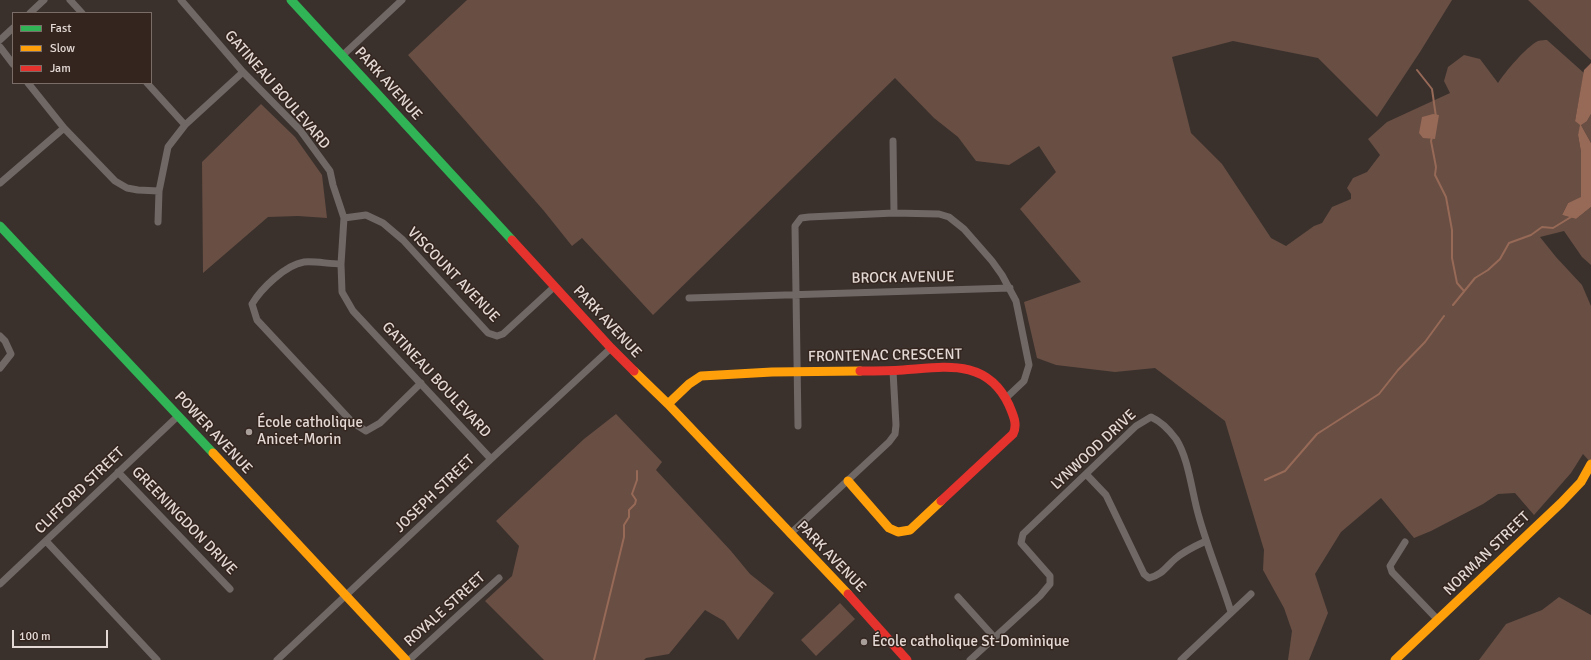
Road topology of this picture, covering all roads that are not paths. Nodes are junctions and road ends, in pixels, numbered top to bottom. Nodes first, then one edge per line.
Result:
1 (44, 0) edge
2 (70, 0) edge
3 (181, 0) edge
4 (291, 0) edge
5 (402, 0) edge
6 (31, 12) edge
7 (81, 12) edge
8 (12, 29) edge
9 (0, 40) edge
10 (0, 47) edge
11 (343, 55) junction
12 (12, 63) edge
13 (243, 72) junction
14 (29, 84) edge
15 (148, 84) edge
16 (185, 125) junction
17 (64, 128) junction
18 (893, 141) dead end
19 (0, 183) edge
20 (159, 191) junction
21 (894, 213) junction
22 (344, 218) junction
23 (158, 222) dead end
24 (0, 226) edge
25 (341, 264) junction
26 (554, 286) junction
27 (1010, 288) junction
28 (797, 294) junction
29 (689, 298) dead end
30 (0, 336) edge
31 (611, 348) junction
32 (0, 368) edge
33 (798, 371) junction
34 (893, 371) junction
35 (421, 383) junction
36 (1006, 398) junction
37 (668, 404) junction
38 (178, 416) junction
39 (798, 426) dead end
40 (491, 459) junction
41 (1591, 464) edge
42 (118, 472) junction
43 (1086, 474) junction
44 (848, 481) junction
45 (790, 534) junction
46 (46, 541) junction
47 (1206, 541) junction
48 (1405, 542) dead end
49 (499, 578) dead end
50 (0, 584) edge
51 (230, 589) dead end
52 (1251, 594) dead end
53 (346, 596) junction
54 (958, 597) dead end
55 (1232, 612) junction
56 (1438, 620) junction
57 (994, 637) junction
58 (157, 660) edge
59 (277, 660) edge
60 (408, 660) edge
61 (907, 660) edge
62 (970, 660) edge
63 (1180, 660) edge
64 (1395, 660) edge

1 - 6 street
2 - 7 street
3 - 13 street, GATINEAU BOULEVARD
4 - 11 street, PARK AVENUE
5 - 11 street
8 - 9 street
10 - 12 street
11 - 26 street, PARK AVENUE
13 - 16 street
13 - 22 street, GATINEAU BOULEVARD
14 - 17 street
15 - 16 street
16 - 20 street
17 - 19 street
17 - 20 street
18 - 21 street
20 - 23 street
21 - 27 street
21 - 28 street
22 - 25 street, GATINEAU BOULEVARD
22 - 26 street, VISCOUNT AVENUE
24 - 38 street, POWER AVENUE
25 - 35 street, GATINEAU BOULEVARD
25 - 35 street
26 - 31 street, PARK AVENUE
27 - 28 street, BROCK AVENUE
27 - 36 street
28 - 29 street, BROCK AVENUE
28 - 33 street
30 - 32 street
31 - 37 street, PARK AVENUE
31 - 40 street, JOSEPH STREET
33 - 34 street, FRONTENAC CRESCENT
33 - 37 street, FRONTENAC CRESCENT
33 - 39 street
34 - 36 street, FRONTENAC CRESCENT
34 - 44 street
35 - 40 street, GATINEAU BOULEVARD
36 - 44 street, FRONTENAC CRESCENT
37 - 45 street, PARK AVENUE
38 - 42 street, CLIFFORD STREET
38 - 53 street, POWER AVENUE
40 - 53 street, JOSEPH STREET
41 - 56 street, NORMAN STREET
42 - 46 street, CLIFFORD STREET
42 - 51 street, GREENINGDON DRIVE
43 - 47 street
43 - 47 street, LYNWOOD DRIVE
43 - 57 street, LYNWOOD DRIVE
44 - 45 street
45 - 61 street, PARK AVENUE
46 - 50 street, CLIFFORD STREET
46 - 58 street
47 - 55 street, LYNWOOD DRIVE
48 - 56 street
49 - 60 street, ROYALE STREET
52 - 55 street
53 - 59 street, JOSEPH STREET
53 - 60 street, POWER AVENUE
54 - 57 street
55 - 63 street
56 - 64 street, NORMAN STREET
57 - 62 street, LYNWOOD DRIVE

